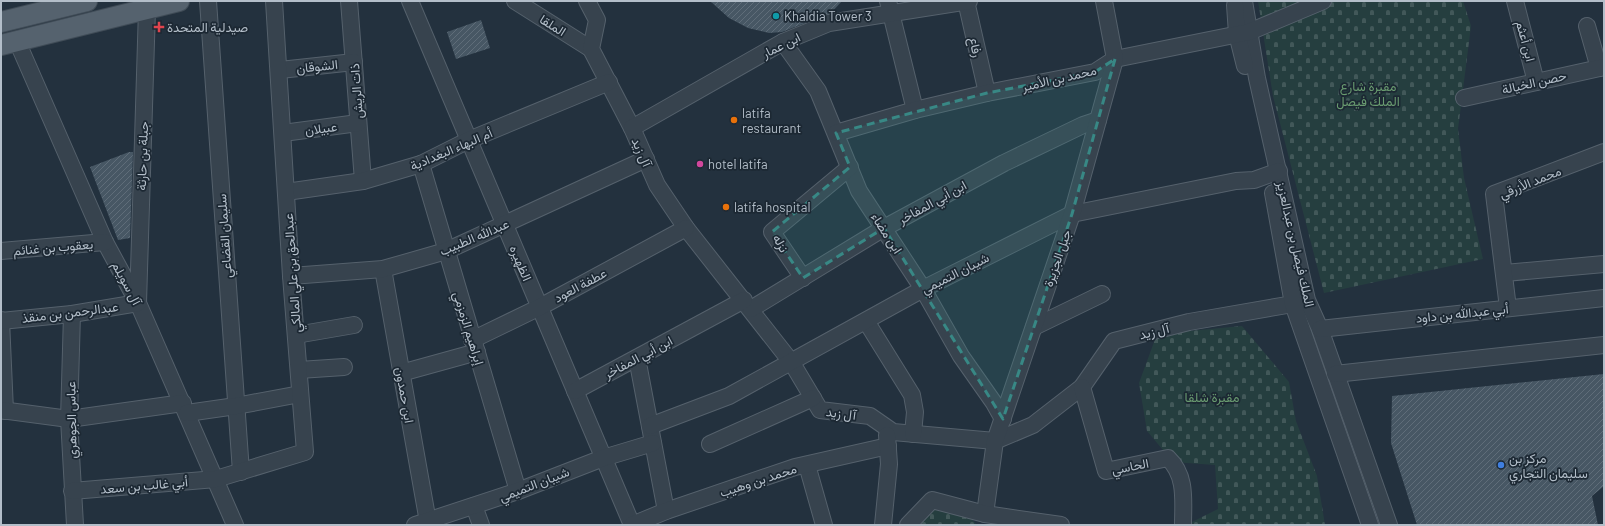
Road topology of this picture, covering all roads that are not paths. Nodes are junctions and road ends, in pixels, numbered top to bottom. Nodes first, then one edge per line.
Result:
1 (179, 1) edge
2 (208, 1) edge
3 (274, 1) edge
4 (349, 1) edge
5 (410, 1) edge
6 (515, 1) edge
7 (588, 1) edge
8 (967, 1) edge
9 (1104, 1) edge
10 (1234, 1) edge
11 (1244, 1) edge
12 (1323, 1) edge
13 (1515, 1) edge
14 (77, 2) edge
15 (889, 7) edge
16 (147, 9) junction
17 (1, 22) edge
18 (1587, 26) dead end
19 (1243, 33) junction
20 (783, 42) junction
21 (9, 43) edge
22 (591, 49) junction
23 (1116, 59) junction
24 (354, 62) junction
25 (1602, 67) edge
26 (280, 70) junction
27 (609, 82) junction
28 (1536, 82) junction
29 (987, 93) junction
30 (1464, 98) dead end
31 (915, 110) junction
32 (1098, 120) junction
33 (358, 123) junction
34 (632, 128) junction
35 (283, 133) junction
36 (836, 133) junction
37 (469, 140) junction
38 (1604, 152) edge
39 (646, 159) junction
40 (421, 164) junction
41 (850, 167) junction
42 (1274, 173) junction
43 (363, 181) junction
44 (286, 192) junction
45 (1072, 214) junction
46 (505, 225) junction
47 (686, 228) junction
48 (884, 228) junction
49 (105, 242) junction
50 (1, 251) edge
51 (446, 252) junction
52 (1604, 264) edge
53 (383, 269) junction
54 (1504, 273) junction
55 (291, 276) junction
56 (803, 278) junction
57 (923, 289) junction
58 (1102, 294) dead end
59 (1604, 298) edge
60 (138, 303) junction
61 (1293, 304) junction
62 (748, 305) junction
63 (540, 306) junction
64 (1508, 308) junction
65 (72, 314) junction
66 (1, 320) edge
67 (866, 320) junction
68 (354, 325) dead end
69 (1034, 327) junction
70 (1320, 329) junction
71 (296, 335) junction
72 (1604, 345) edge
73 (475, 346) junction
74 (637, 358) junction
75 (792, 363) junction
76 (344, 367) dead end
77 (299, 370) junction
78 (401, 373) junction
79 (1335, 374) junction
80 (1082, 387) junction
81 (575, 390) junction
82 (300, 394) junction
83 (813, 398) junction
84 (236, 406) junction
85 (185, 408) junction
86 (3, 410) edge
87 (69, 419) junction
88 (1003, 419) junction
89 (650, 426) junction
90 (886, 428) junction
91 (913, 434) junction
92 (995, 441) junction
93 (653, 443) junction
94 (710, 444) dead end
95 (888, 446) junction
96 (603, 458) junction
97 (807, 465) junction
98 (240, 472) junction
99 (216, 480) junction
100 (72, 491) junction
101 (518, 491) junction
102 (474, 506) junction
103 (666, 511) junction
104 (985, 514) junction
105 (421, 523) edge
106 (75, 525) edge
107 (235, 525) edge
108 (482, 525) edge
109 (632, 525) edge
110 (824, 525) edge
111 (883, 525) edge
112 (908, 525) edge
113 (1061, 525) edge
114 (1183, 525) edge
115 (1370, 525) edge
116 (1389, 525) edge

1 - 16 main road
2 - 84 street, سليمان القضاعي
3 - 26 street, عبدالحق بن علي المالكي
4 - 24 street, ذات الريش
5 - 37 street, الظهيره
6 - 22 street, الملقا
7 - 22 street
8 - 15 street, ابن عمار
8 - 29 street, رفاع
9 - 23 street, جبل الجزيرة
10 - 19 street, الملك فيصل بن عبدالعزيز
11 - 19 street, الملك فيصل بن عبدالعزيز
12 - 19 street, محمد بن الأمير
13 - 28 street, ابن أعثم
14 - 17 main road
15 - 20 street, ابن عمار
15 - 31 street
16 - 21 main road
16 - 60 street, جبلة بن حارثة
18 - 25 street
19 - 23 street, محمد بن الأمير
19 - 42 street, الملك فيصل بن عبدالعزيز
20 - 34 street, ابن عمار
20 - 36 street, ابن مضاء
21 - 49 street, آل سويلم
22 - 27 street, آل زيد
23 - 29 street, محمد بن الأمير
23 - 32 street, جبل الجزيرة
24 - 26 street, الشوقان
24 - 33 street, ذات الريش
25 - 28 street, حصن الخيالة
26 - 35 street, عبدالحق بن علي المالكي
27 - 34 street, آل زيد
27 - 37 street, أم البهاء البغدادية
28 - 30 street, حصن الخيالة
29 - 31 street, محمد بن الأمير
31 - 36 street, محمد بن الأمير
32 - 45 street, جبل الجزيرة
32 - 48 street, ابن أبي المفاخر
33 - 35 street, عبيلان
33 - 43 street, ذات الريش
34 - 39 street, آل زيد
35 - 44 street, عبدالحق بن علي المالكي
36 - 41 street, ابن مضاء
37 - 40 street, أم البهاء البغدادية
37 - 46 street, الظهيره
38 - 54 street, محمد الأزرقي
39 - 46 street, عبدالله الطبيب
39 - 47 street, آل زيد
40 - 43 street, أم البهاء البغدادية
40 - 51 street, إبراهيم الزمزمي
41 - 48 street, ابن مضاء
41 - 56 street, نزله
42 - 45 street, شيبان التميمي
42 - 61 street, الملك فيصل بن عبدالعزيز
42 - 70 street, الملك فيصل بن عبدالعزيز
43 - 44 street, أم البهاء البغدادية
44 - 55 street, عبدالحق بن علي المالكي
45 - 57 street, شيبان التميمي
45 - 69 street, جبل الجزيرة
46 - 51 street, عبدالله الطبيب
46 - 63 street, الظهيره
47 - 62 street, آل زيد
47 - 63 street, عطفة العود
48 - 56 street, ابن أبي المفاخر
48 - 57 street, ابن مضاء
49 - 50 street, يعقوب بن غنائم
49 - 60 street, آل سويلم
51 - 53 street, عبدالله الطبيب
51 - 73 street, إبراهيم الزمزمي
52 - 54 street
53 - 55 street, عبدالله الطبيب
53 - 78 street, ابن حمدون
54 - 64 street, محمد الأزرقي
55 - 71 street, عبدالحق بن علي المالكي
56 - 62 street, ابن أبي المفاخر
57 - 67 street, شيبان التميمي
57 - 88 street, ابن مضاء
58 - 69 street
59 - 64 street, أبي عبدالله بن داود
60 - 65 street, عبدالرحمن بن منقذ
60 - 85 street, آل سويلم
61 - 80 street, آل زيد
61 - 115 street, الملك فيصل بن عبدالعزيز
62 - 74 street, ابن أبي المفاخر
62 - 75 street, آل زيد
63 - 73 street, عطفة العود
63 - 81 street, الظهيره
64 - 70 street, أبي عبدالله بن داود
65 - 66 street, عبدالرحمن بن منقذ
65 - 87 street, عباس الجوهري
66 - 86 street
67 - 75 street, شيبان التميمي
67 - 91 street
68 - 71 street
69 - 88 street, جبل الجزيرة
70 - 79 street, الملك فيصل بن عبدالعزيز
71 - 77 street, عبدالحق بن علي المالكي
72 - 79 street
73 - 78 street, عطفة العود
73 - 101 street, إبراهيم الزمزمي
74 - 81 street, ابن أبي المفاخر
74 - 89 street
75 - 83 street, آل زيد
75 - 89 street, شيبان التميمي
76 - 77 street
77 - 82 street, عبدالحق بن علي المالكي
78 - 105 street, ابن حمدون
79 - 116 street, الملك فيصل بن عبدالعزيز
80 - 92 street, آل زيد
80 - 114 street, الحاسي
81 - 96 street, الظهيره
82 - 84 street
82 - 98 street, عبدالحق بن علي المالكي
83 - 90 street, آل زيد
83 - 94 street
84 - 85 street
84 - 98 street, سليمان القضاعي
85 - 87 street
85 - 99 street, آل سويلم
86 - 87 street
87 - 100 street, عباس الجوهري
88 - 92 street, جبل الجزيرة
89 - 93 street
90 - 91 street, آل زيد
90 - 95 street
91 - 92 street, آل زيد
92 - 104 street, جبل الجزيرة
93 - 96 street, شيبان التميمي
93 - 103 street
95 - 97 street, محمد بن وهيب
95 - 111 street
96 - 101 street, شيبان التميمي
96 - 109 street, الظهيره
97 - 103 street, محمد بن وهيب
97 - 110 street
98 - 99 street, عبدالحق بن علي المالكي
99 - 100 street, أبي غالب بن سعد
99 - 107 street, آل سويلم
100 - 106 street, عباس الجوهري
101 - 102 street, شيبان التميمي
102 - 105 street, شيبان التميمي
102 - 108 street
103 - 109 street, محمد بن وهيب
104 - 112 street
104 - 113 street

